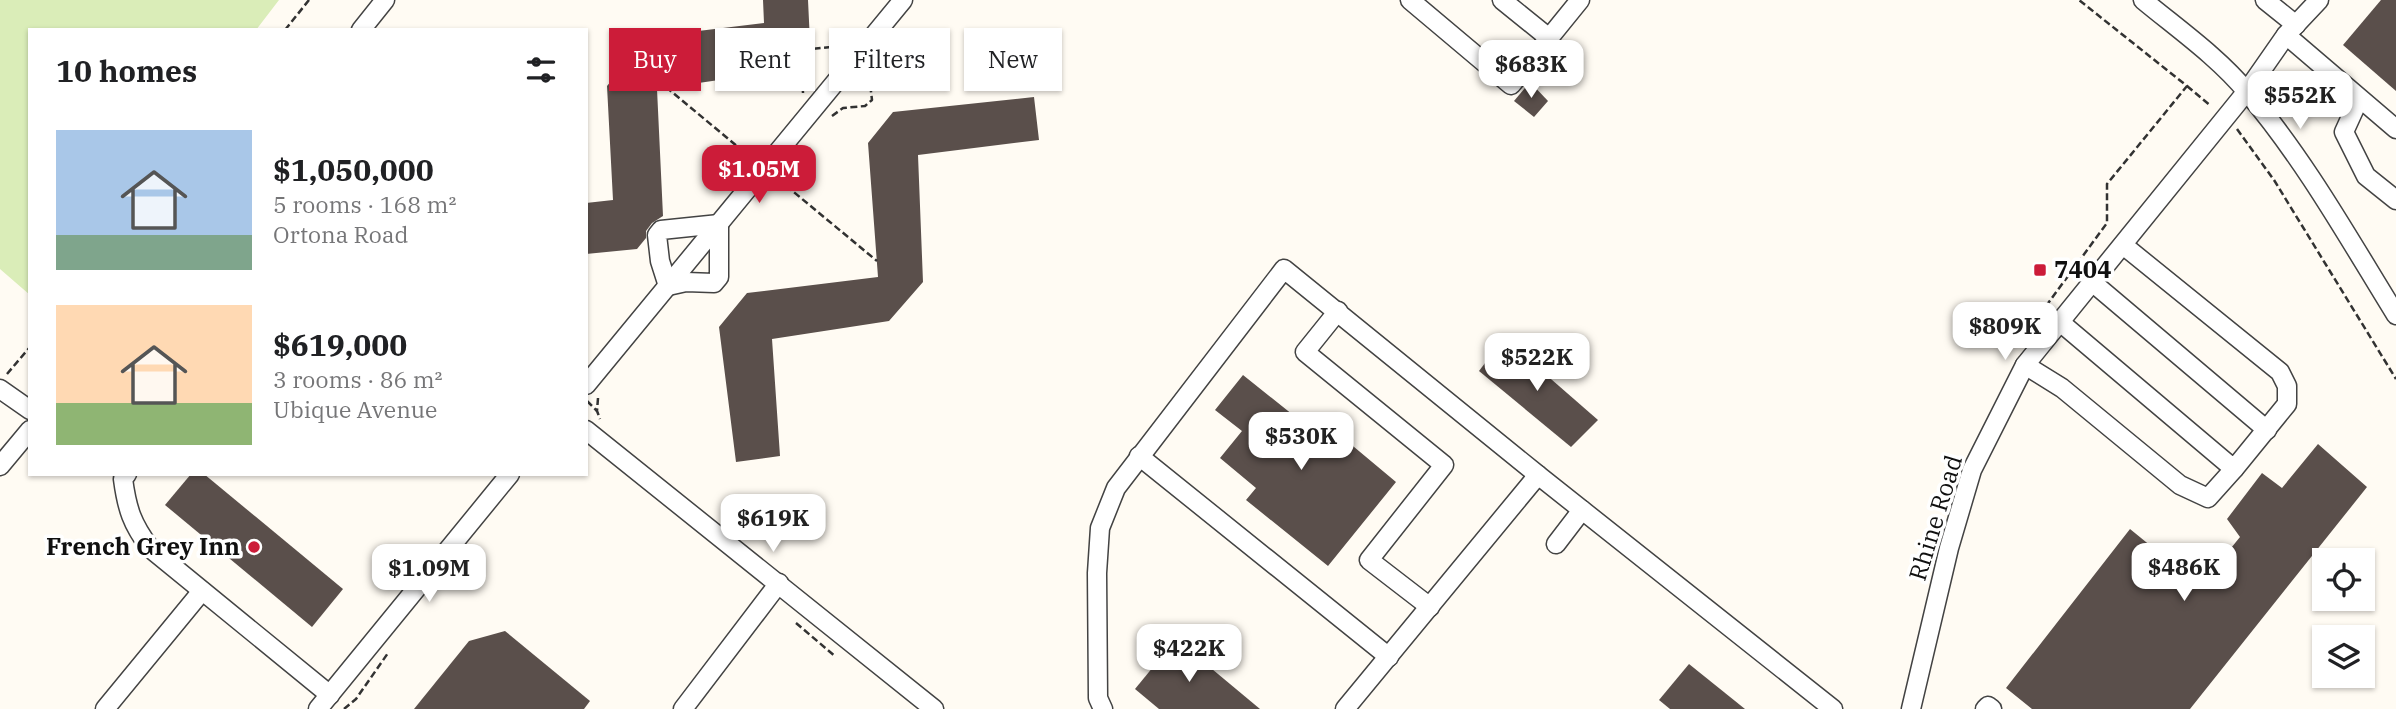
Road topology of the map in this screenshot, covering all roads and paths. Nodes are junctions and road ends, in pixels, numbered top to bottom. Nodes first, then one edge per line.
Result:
1 (309, 0) edge
2 (385, 0) edge
3 (903, 0) edge
4 (1410, 0) edge
5 (1502, 0) edge
6 (1580, 0) edge
7 (2143, 0) edge
8 (2266, 0) edge
9 (2319, 0) edge
10 (287, 28) edge
11 (363, 28) edge
12 (2291, 30) junction
13 (1549, 38) junction
14 (829, 48) edge
15 (2187, 86) dead end
16 (2247, 91) junction
17 (804, 96) dead end
18 (2359, 99) junction
19 (2225, 118) junction
20 (2396, 129) edge
21 (775, 176) dead end
22 (2396, 200) edge
23 (719, 224) junction
24 (2123, 244) junction
25 (877, 261) dead end
26 (2092, 282) junction
27 (668, 286) junction
28 (1338, 311) junction
29 (2396, 315) edge
30 (2060, 322) junction
31 (28, 349) edge
32 (2025, 365) junction
33 (0, 379) edge
34 (2396, 379) edge
35 (594, 387) edge
36 (0, 389) edge
37 (588, 403) edge
38 (28, 409) edge
39 (597, 411) junction
40 (594, 428) edge
41 (2267, 430) junction
42 (28, 432) edge
43 (1139, 456) junction
44 (0, 466) edge
45 (2234, 470) junction
46 (1538, 475) junction
47 (126, 476) edge
48 (508, 476) edge
49 (1582, 510) junction
50 (1556, 544) dead end
51 (779, 583) junction
52 (202, 591) junction
53 (1430, 607) junction
54 (1389, 657) junction
55 (330, 695) junction
56 (105, 709) edge
57 (318, 709) edge
58 (683, 709) edge
59 (934, 709) edge
60 (1102, 709) edge
61 (1345, 709) edge
62 (1833, 709) edge
63 (1912, 709) edge
64 (1985, 709) edge
65 (1992, 709) edge

1 - 10 path
2 - 11 street
3 - 23 street
4 - 13 street
5 - 13 street
6 - 13 street
7 - 16 street
8 - 12 street
9 - 12 street, Rhine Road
12 - 16 street, Rhine Road
12 - 18 street
14 - 17 path
15 - 19 path
16 - 19 street, Rhine Road
16 - 29 street
18 - 20 street
18 - 22 street
19 - 24 street, Rhine Road
19 - 34 path
21 - 25 path
23 - 27 street
23 - 27 street
23 - 27 street
24 - 26 street, Rhine Road
24 - 41 street
26 - 30 street, Rhine Road
26 - 41 street
27 - 35 street
28 - 43 street
28 - 46 street
28 - 53 street
30 - 32 street, Rhine Road
30 - 45 street
31 - 33 path
32 - 45 street
32 - 63 street, Rhine Road
35 - 39 path
36 - 38 street
37 - 39 path
39 - 40 path
40 - 51 street
41 - 45 street
42 - 44 street
43 - 54 street
43 - 60 street
46 - 49 street
46 - 53 street
47 - 52 street
48 - 55 street
49 - 50 street
49 - 62 street
51 - 58 street
51 - 59 street
52 - 55 street
52 - 56 street
53 - 54 street
54 - 61 street
55 - 57 street
64 - 65 street

